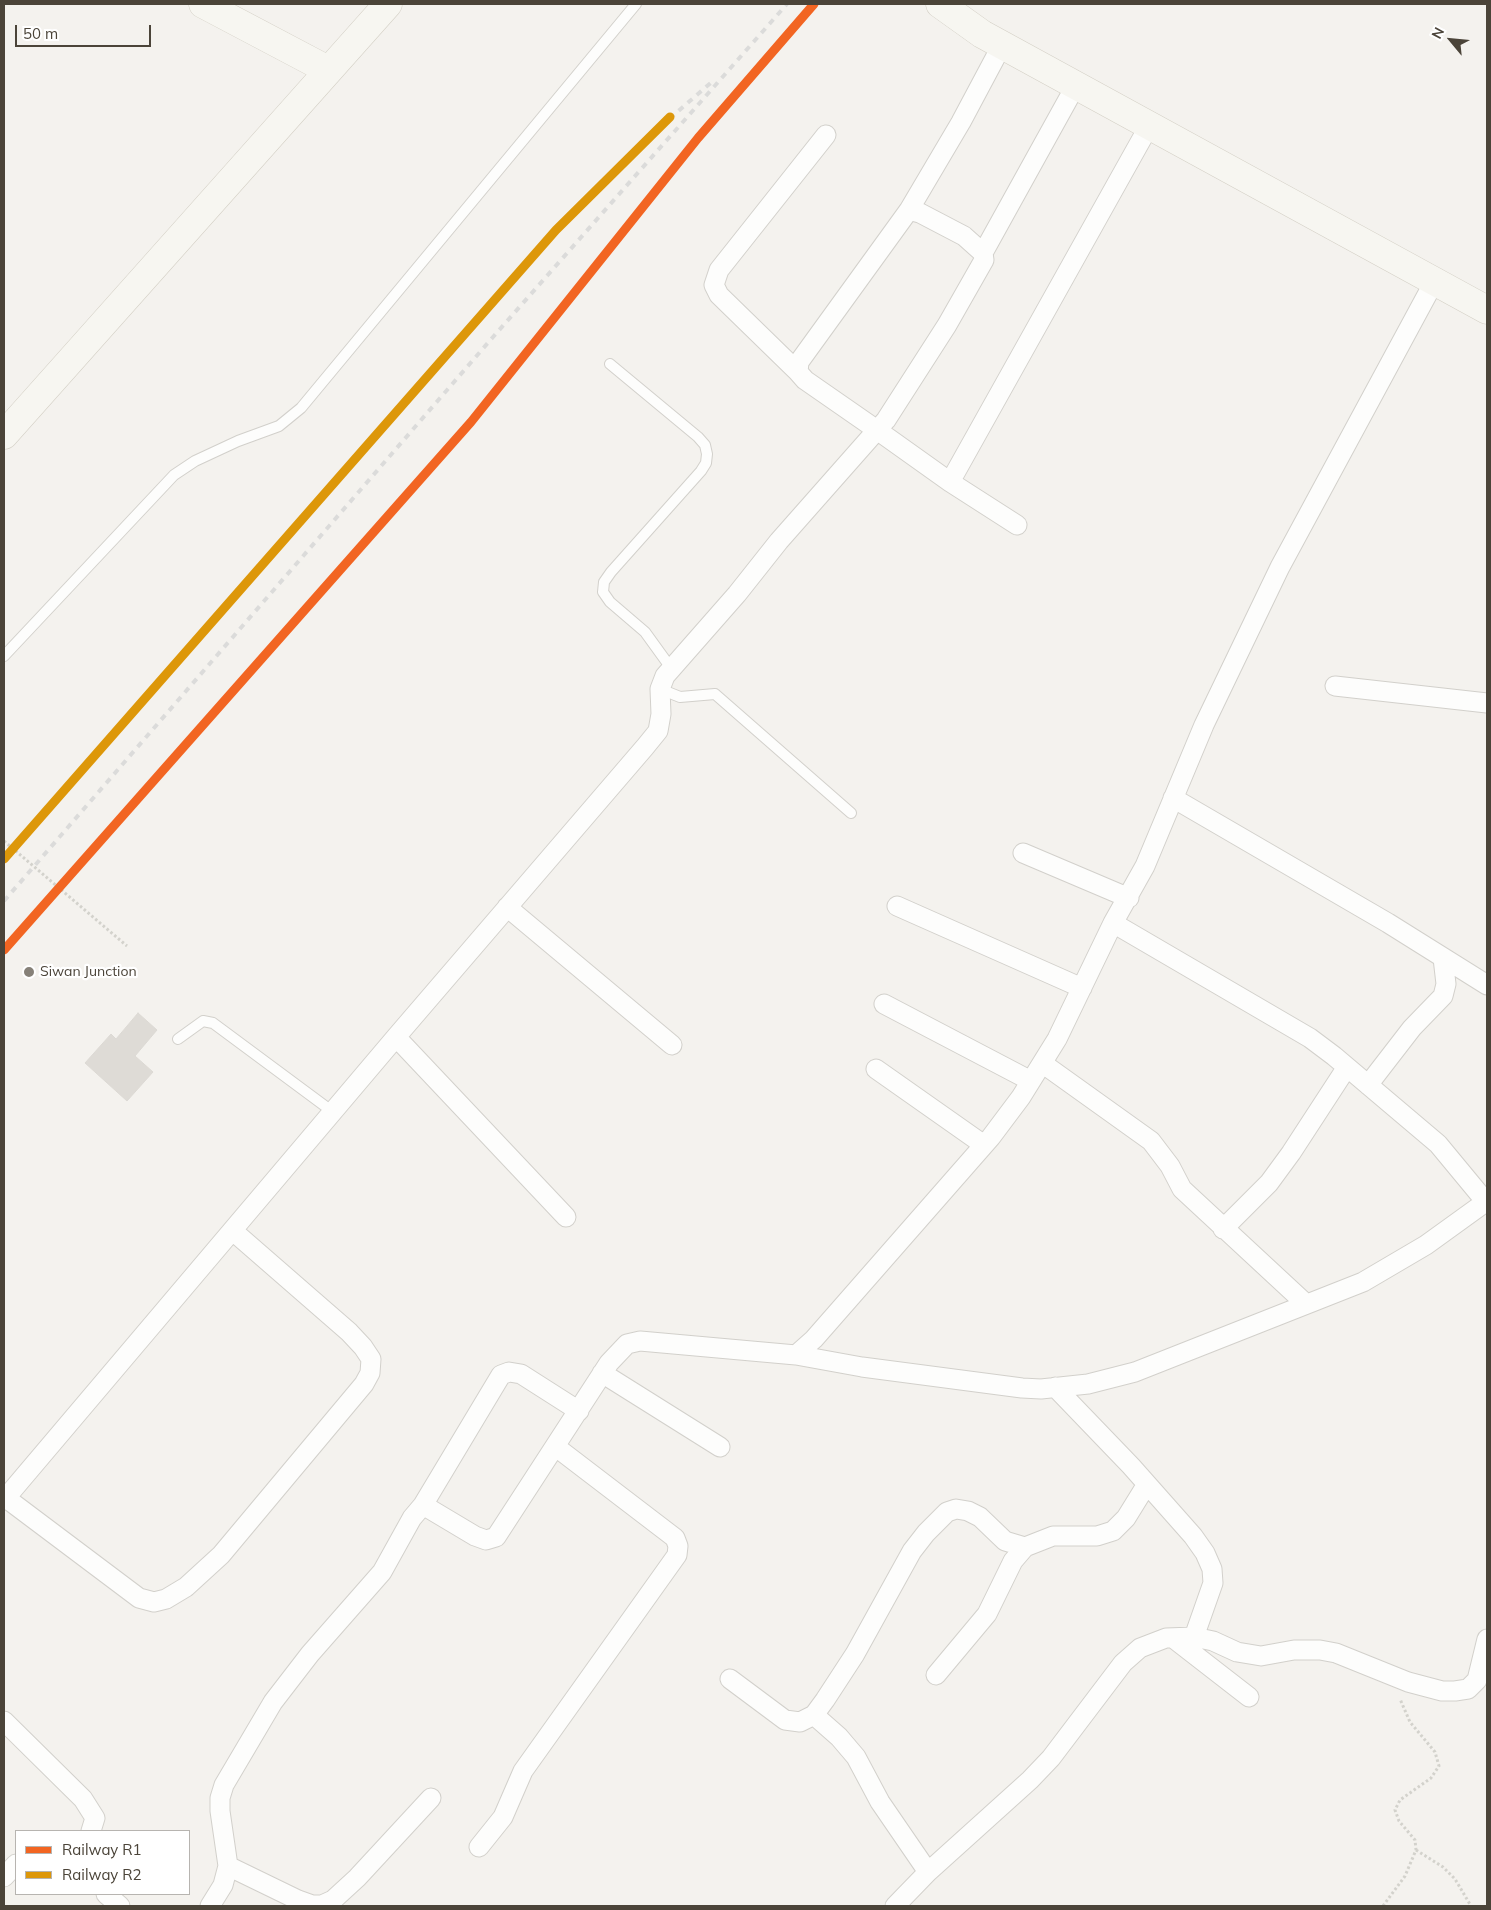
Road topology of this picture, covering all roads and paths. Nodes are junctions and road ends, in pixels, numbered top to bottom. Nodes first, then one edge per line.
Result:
1 (203, 4) edge
2 (388, 4) edge
3 (636, 4) edge
4 (940, 4) edge
5 (1002, 45) junction
6 (328, 70) junction
7 (1076, 86) junction
8 (1149, 126) junction
9 (826, 135) dead end
10 (909, 210) junction
11 (983, 253) junction
12 (1434, 282) junction
13 (1487, 310) edge
14 (610, 364) dead end
15 (798, 372) junction
16 (877, 430) junction
17 (4, 436) edge
18 (950, 482) junction
19 (1017, 526) dead end
20 (4, 656) edge
21 (671, 668) junction
22 (1335, 686) dead end
23 (660, 689) junction
24 (1487, 704) edge
25 (1173, 798) junction
26 (851, 814) dead end
27 (4, 841) edge
28 (1023, 853) dead end
29 (1129, 898) junction
30 (897, 906) dead end
31 (507, 907) junction
32 (1113, 923) junction
33 (127, 946) dead end
34 (1444, 958) junction
35 (1486, 980) edge
36 (1082, 988) junction
37 (884, 1004) dead end
38 (396, 1037) junction
39 (178, 1039) dead end
40 (672, 1045) dead end
41 (1042, 1063) junction
42 (1347, 1067) junction
43 (876, 1069) dead end
44 (1031, 1081) junction
45 (1368, 1085) junction
46 (333, 1112) junction
47 (984, 1145) junction
48 (1486, 1201) edge
49 (566, 1217) dead end
50 (1223, 1229) junction
51 (233, 1231) junction
52 (1306, 1304) junction
53 (796, 1354) junction
54 (602, 1373) junction
55 (1055, 1387) junction
56 (579, 1411) junction
57 (556, 1447) junction
58 (720, 1447) dead end
59 (1147, 1484) junction
60 (5, 1499) edge
61 (423, 1505) junction
62 (1025, 1547) junction
63 (1194, 1637) junction
64 (1173, 1638) junction
65 (1487, 1639) edge
66 (936, 1675) dead end
67 (1395, 1677) junction
68 (730, 1679) dead end
69 (1249, 1697) dead end
70 (814, 1714) junction
71 (4, 1721) edge
72 (431, 1798) dead end
73 (91, 1830) edge
74 (479, 1847) dead end
75 (1416, 1850) junction
76 (15, 1865) edge
77 (228, 1866) junction
78 (928, 1872) junction
79 (4, 1877) edge
80 (107, 1895) edge
81 (120, 1906) edge
82 (210, 1906) edge
83 (895, 1906) edge
84 (1383, 1906) edge
85 (1471, 1906) edge

1 - 6 street
2 - 6 street
3 - 20 lane
4 - 5 street
5 - 7 street
5 - 10 street
6 - 17 street
7 - 8 street
7 - 11 street
8 - 12 street
8 - 18 street
9 - 15 street
10 - 11 street
10 - 15 street
11 - 16 street
12 - 13 street
12 - 25 street
14 - 21 lane
15 - 16 street
16 - 18 street
16 - 21 street
18 - 19 street
21 - 23 street
22 - 24 street
23 - 26 lane
23 - 31 street
25 - 29 street
25 - 34 street
27 - 33 path, bridge
28 - 29 street
29 - 32 street
30 - 36 street
31 - 38 street
31 - 40 street
32 - 36 street
32 - 42 street
34 - 35 street
34 - 45 street
36 - 41 street
37 - 44 street
38 - 46 street
38 - 49 street
39 - 46 lane
41 - 44 street
41 - 50 street
42 - 45 street
42 - 50 street
43 - 47 street
44 - 47 street
45 - 48 street
46 - 51 street
47 - 53 street
48 - 52 street
50 - 52 street
51 - 60 street
51 - 60 street
52 - 55 street
53 - 54 street
53 - 55 street
54 - 56 street
54 - 58 street
55 - 59 street
56 - 57 street
56 - 61 street
57 - 61 street
57 - 74 street
59 - 62 street
59 - 63 street
61 - 77 street
62 - 66 street
62 - 70 street
63 - 64 street
63 - 67 street
64 - 69 street
64 - 78 street
65 - 67 street
67 - 75 path
68 - 70 street
70 - 78 street
71 - 73 street
72 - 77 street
75 - 84 path
75 - 85 path
76 - 79 street
77 - 82 street
78 - 83 street
80 - 81 street

